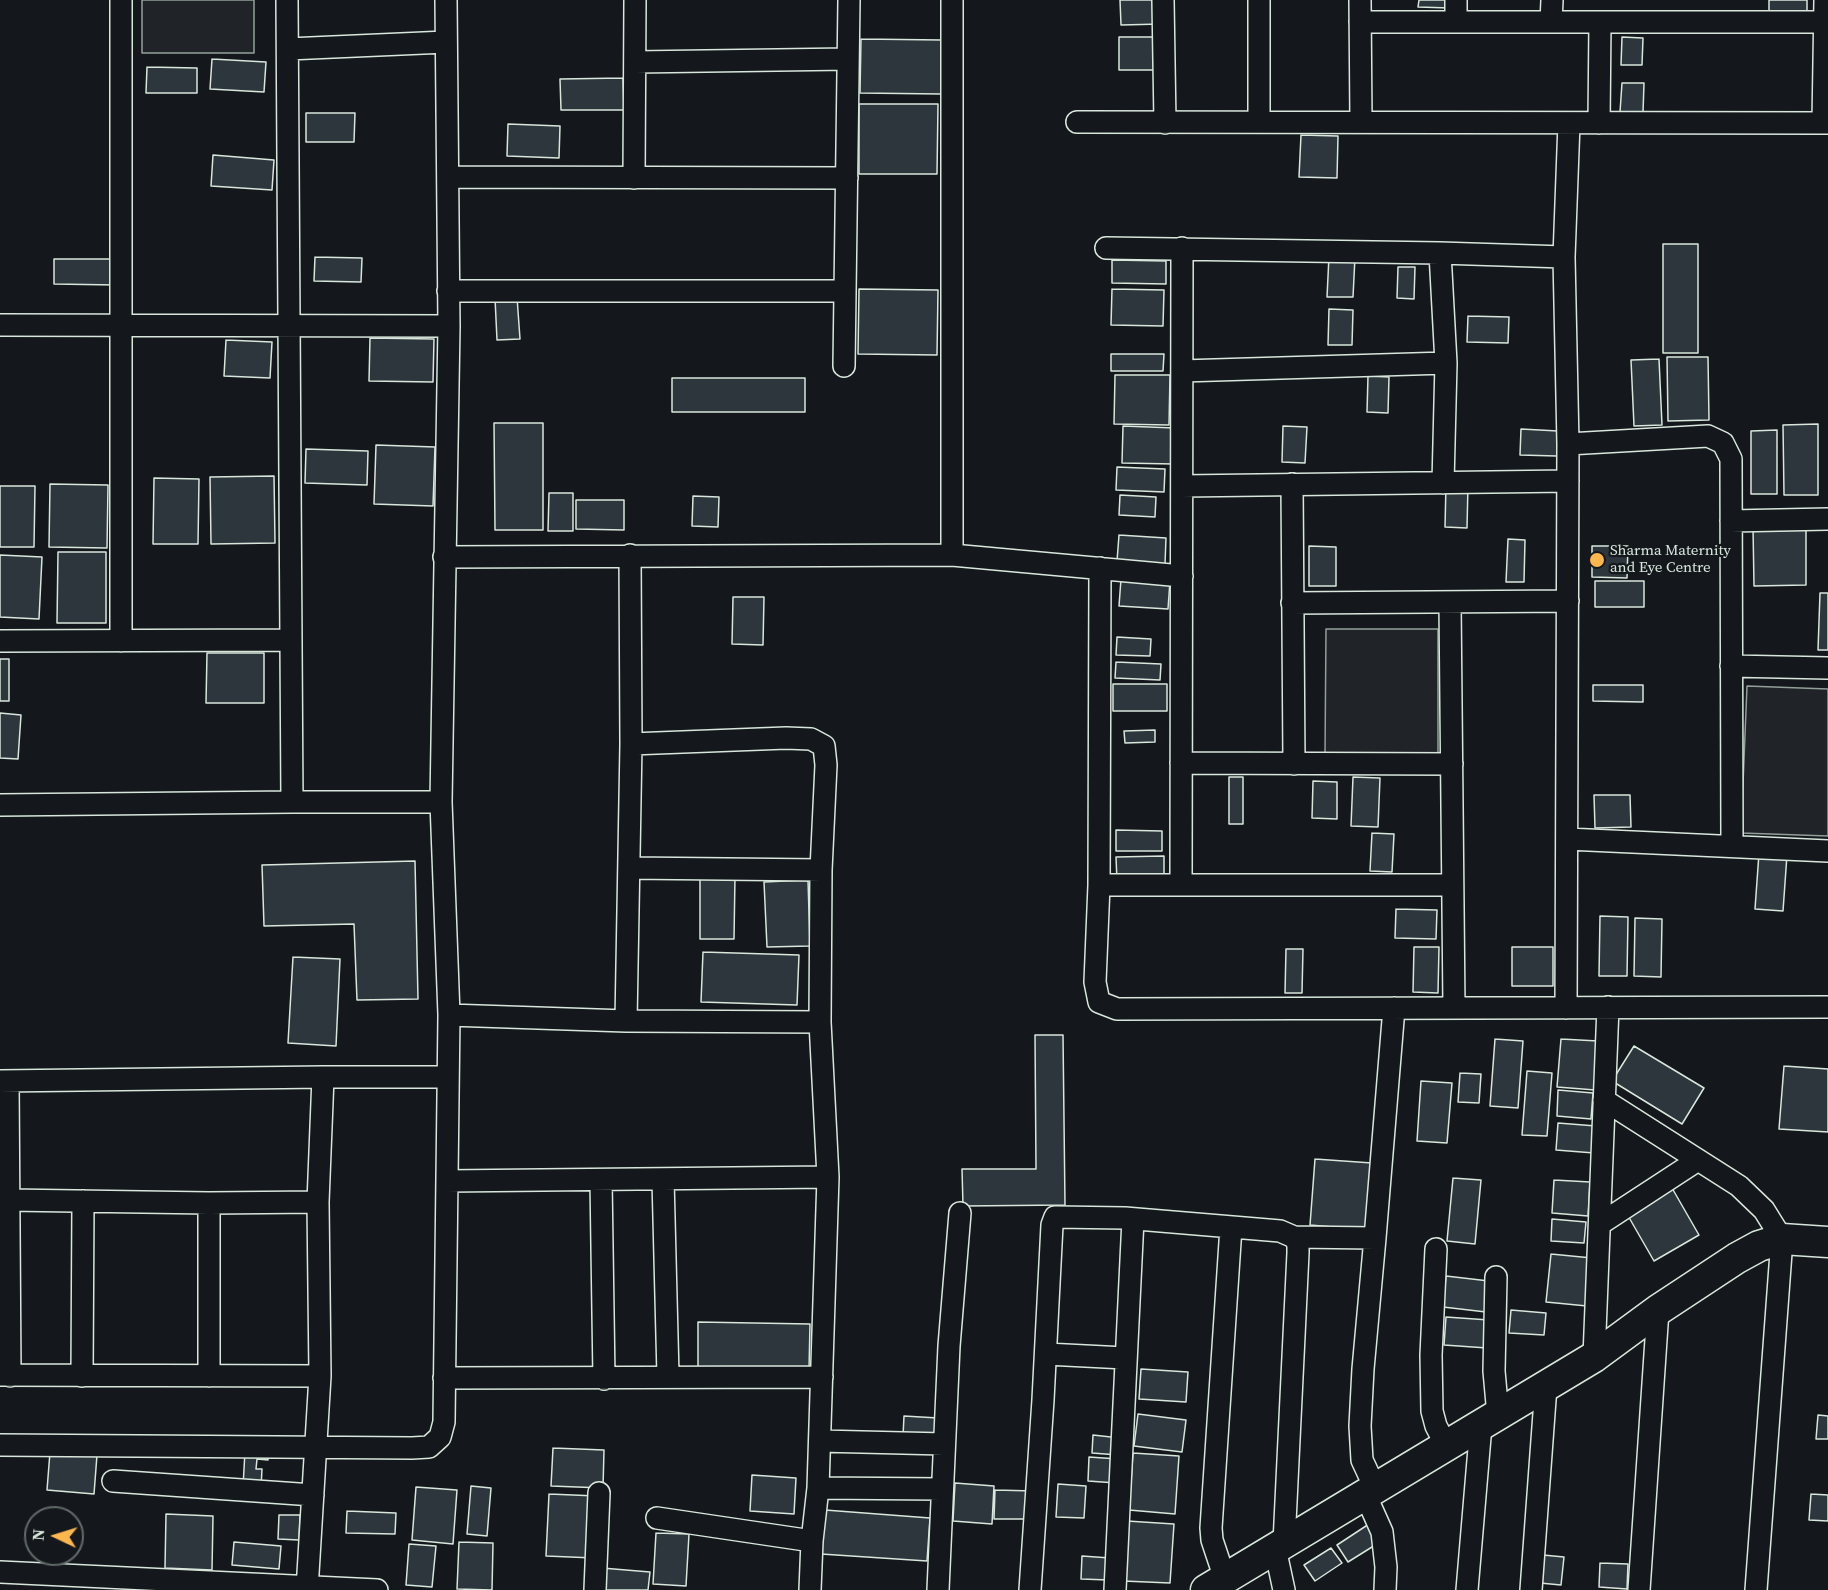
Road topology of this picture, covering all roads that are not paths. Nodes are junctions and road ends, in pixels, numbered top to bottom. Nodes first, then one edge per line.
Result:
1 (121, 0) edge
2 (287, 0) edge
3 (446, 0) edge
4 (635, 0) edge
5 (849, 0) edge
6 (952, 0) edge
7 (1163, 0) edge
8 (1260, 0) edge
9 (1360, 0) edge
10 (1456, 0) edge
11 (1552, 0) edge
12 (1826, 0) edge
13 (1360, 22) junction
14 (1456, 22) junction
15 (1551, 22) junction
16 (1600, 22) junction
17 (1825, 22) junction
18 (446, 42) junction
19 (288, 49) junction
20 (848, 59) junction
21 (635, 62) junction
22 (1077, 122) dead end
23 (1259, 122) junction
24 (1361, 122) junction
25 (1165, 123) junction
26 (1569, 123) junction
27 (1599, 123) junction
28 (1826, 123) edge
29 (448, 177) junction
30 (634, 178) junction
31 (847, 178) junction
32 (1106, 248) dead end
33 (1182, 248) junction
34 (1440, 253) junction
35 (1564, 258) junction
36 (448, 291) junction
37 (845, 291) junction
38 (0, 325) edge
39 (122, 326) junction
40 (289, 326) junction
41 (449, 326) junction
42 (1446, 363) junction
43 (844, 366) dead end
44 (1182, 371) junction
45 (1568, 444) junction
46 (1568, 481) junction
47 (1443, 483) junction
48 (1292, 484) junction
49 (1182, 486) junction
50 (1828, 519) edge
51 (1731, 521) junction
52 (630, 555) junction
53 (952, 555) junction
54 (444, 557) junction
55 (1100, 568) junction
56 (1182, 576) junction
57 (1568, 601) junction
58 (1450, 602) junction
59 (1293, 603) junction
60 (291, 640) junction
61 (0, 641) edge
62 (121, 641) junction
63 (1731, 666) junction
64 (1828, 668) edge
65 (630, 744) junction
66 (1181, 764) junction
67 (1293, 764) junction
68 (1452, 764) junction
69 (292, 802) junction
70 (441, 802) junction
71 (0, 805) edge
72 (1567, 839) junction
73 (1732, 845) junction
74 (1828, 851) edge
75 (629, 868) junction
76 (821, 870) junction
77 (1099, 885) junction
78 (1181, 885) junction
79 (1452, 885) junction
80 (1828, 1007) edge
81 (1394, 1008) junction
82 (1454, 1008) junction
83 (1566, 1008) junction
84 (1608, 1008) junction
85 (449, 1015) junction
86 (626, 1021) junction
87 (820, 1022) junction
88 (323, 1077) junction
89 (448, 1077) junction
90 (4, 1081) edge
91 (1604, 1100) junction
92 (1698, 1160) junction
93 (828, 1177) junction
94 (663, 1179) junction
95 (601, 1180) junction
96 (447, 1182) junction
97 (9, 1200) junction
98 (83, 1202) junction
99 (318, 1202) junction
100 (209, 1203) junction
101 (960, 1213) dead end
102 (1132, 1219) junction
103 (1600, 1224) junction
104 (1231, 1227) junction
105 (1294, 1237) junction
106 (1375, 1238) junction
107 (1782, 1239) junction
108 (1828, 1242) edge
109 (1436, 1249) dead end
110 (1496, 1277) dead end
111 (1658, 1310) junction
112 (1046, 1354) junction
113 (1594, 1357) junction
114 (1125, 1358) junction
115 (5, 1376) edge
116 (82, 1376) junction
117 (209, 1376) junction
118 (320, 1376) junction
119 (668, 1376) junction
120 (822, 1377) junction
121 (444, 1378) junction
122 (604, 1378) junction
123 (1546, 1386) junction
124 (1489, 1420) junction
125 (820, 1441) junction
126 (944, 1444) junction
127 (0, 1445) edge
128 (1446, 1445) junction
129 (317, 1447) junction
130 (113, 1481) dead end
131 (818, 1488) junction
132 (942, 1489) junction
133 (1370, 1491) junction
134 (599, 1493) dead end
135 (313, 1496) junction
136 (657, 1518) dead end
137 (812, 1541) junction
138 (1280, 1546) junction
139 (0, 1572) edge
140 (1215, 1584) edge
141 (176, 1585) edge
142 (307, 1589) edge
143 (377, 1590) edge
144 (594, 1590) edge
145 (810, 1590) edge
146 (938, 1590) edge
147 (1030, 1590) edge
148 (1115, 1590) edge
149 (1284, 1590) edge
150 (1385, 1590) edge
151 (1467, 1590) edge
152 (1532, 1590) edge
153 (1639, 1590) edge
154 (1756, 1590) edge

1 - 39 street
2 - 19 street
3 - 18 street
4 - 21 street
5 - 20 street
6 - 53 street
7 - 25 street
8 - 23 street
9 - 13 street
10 - 14 street
11 - 15 street
12 - 17 street
13 - 14 street
13 - 24 street
14 - 15 street
15 - 16 street
16 - 17 street
16 - 27 street
17 - 28 street
18 - 19 street
18 - 29 street
19 - 40 street
20 - 21 street
20 - 31 street
21 - 30 street
22 - 25 street
23 - 24 street
23 - 25 street
24 - 26 street
26 - 27 street
26 - 35 street
27 - 28 street
29 - 30 street
29 - 36 street
30 - 31 street
31 - 37 street
32 - 33 street
33 - 34 street
33 - 44 street
34 - 35 street
34 - 42 street
35 - 45 street
36 - 37 street
36 - 41 street
37 - 43 street
38 - 39 street
39 - 40 street
39 - 62 street
40 - 41 street
40 - 60 street
41 - 54 street
42 - 44 street
42 - 47 street
44 - 49 street
45 - 46 street
45 - 51 street
46 - 47 street
46 - 57 street
47 - 48 street
48 - 49 street
48 - 59 street
49 - 56 street
50 - 51 street
51 - 63 street
52 - 53 street
52 - 54 street
52 - 65 street
53 - 55 street
54 - 70 street
55 - 56 street
55 - 77 street
56 - 66 street
57 - 58 street
57 - 72 street
58 - 59 street
58 - 68 street
59 - 67 street
60 - 62 street
60 - 69 street
61 - 62 street
63 - 64 street
63 - 73 street
65 - 75 street
65 - 76 street
66 - 67 street
66 - 78 street
67 - 68 street
68 - 79 street
69 - 70 street
69 - 71 street
70 - 85 street
72 - 73 street
72 - 83 street
73 - 74 street
75 - 76 street
75 - 86 street
76 - 87 street
77 - 78 street
77 - 81 street
78 - 79 street
79 - 82 street
80 - 84 street
81 - 82 street
81 - 106 street
82 - 83 street
83 - 84 street
84 - 91 street
85 - 86 street
85 - 89 street
86 - 87 street
87 - 93 street
88 - 89 street
88 - 90 street
88 - 99 street
89 - 96 street
90 - 97 street
91 - 92 street
91 - 103 street
92 - 103 street
92 - 107 street
93 - 94 street
93 - 120 street
94 - 95 street
94 - 119 street
95 - 96 street
95 - 122 street
96 - 121 street
97 - 98 street
97 - 115 street
98 - 100 street
98 - 116 street
99 - 100 street
99 - 118 street
100 - 117 street
101 - 126 street
102 - 104 street
102 - 112 street
102 - 114 street
103 - 113 street
104 - 105 street
104 - 140 street
105 - 106 street
105 - 138 street
106 - 133 street
107 - 108 street
107 - 111 street
107 - 154 street
109 - 128 street
110 - 124 street
111 - 113 street
111 - 153 street
112 - 114 street
112 - 147 street
113 - 123 street
114 - 148 street
115 - 116 street
116 - 117 street
117 - 118 street
118 - 129 street
119 - 120 street
119 - 122 street
120 - 125 street
121 - 122 street
121 - 129 street
123 - 124 street
123 - 152 street
124 - 128 street
124 - 151 street
125 - 126 street
125 - 131 street
126 - 132 street
127 - 129 street
128 - 133 street
129 - 135 street
130 - 135 street
131 - 132 street
131 - 137 street
132 - 146 street
133 - 138 street
133 - 150 street
134 - 144 street
135 - 142 street
136 - 137 street
137 - 145 street
138 - 140 street
138 - 149 street
139 - 141 street
141 - 142 street
142 - 143 street

